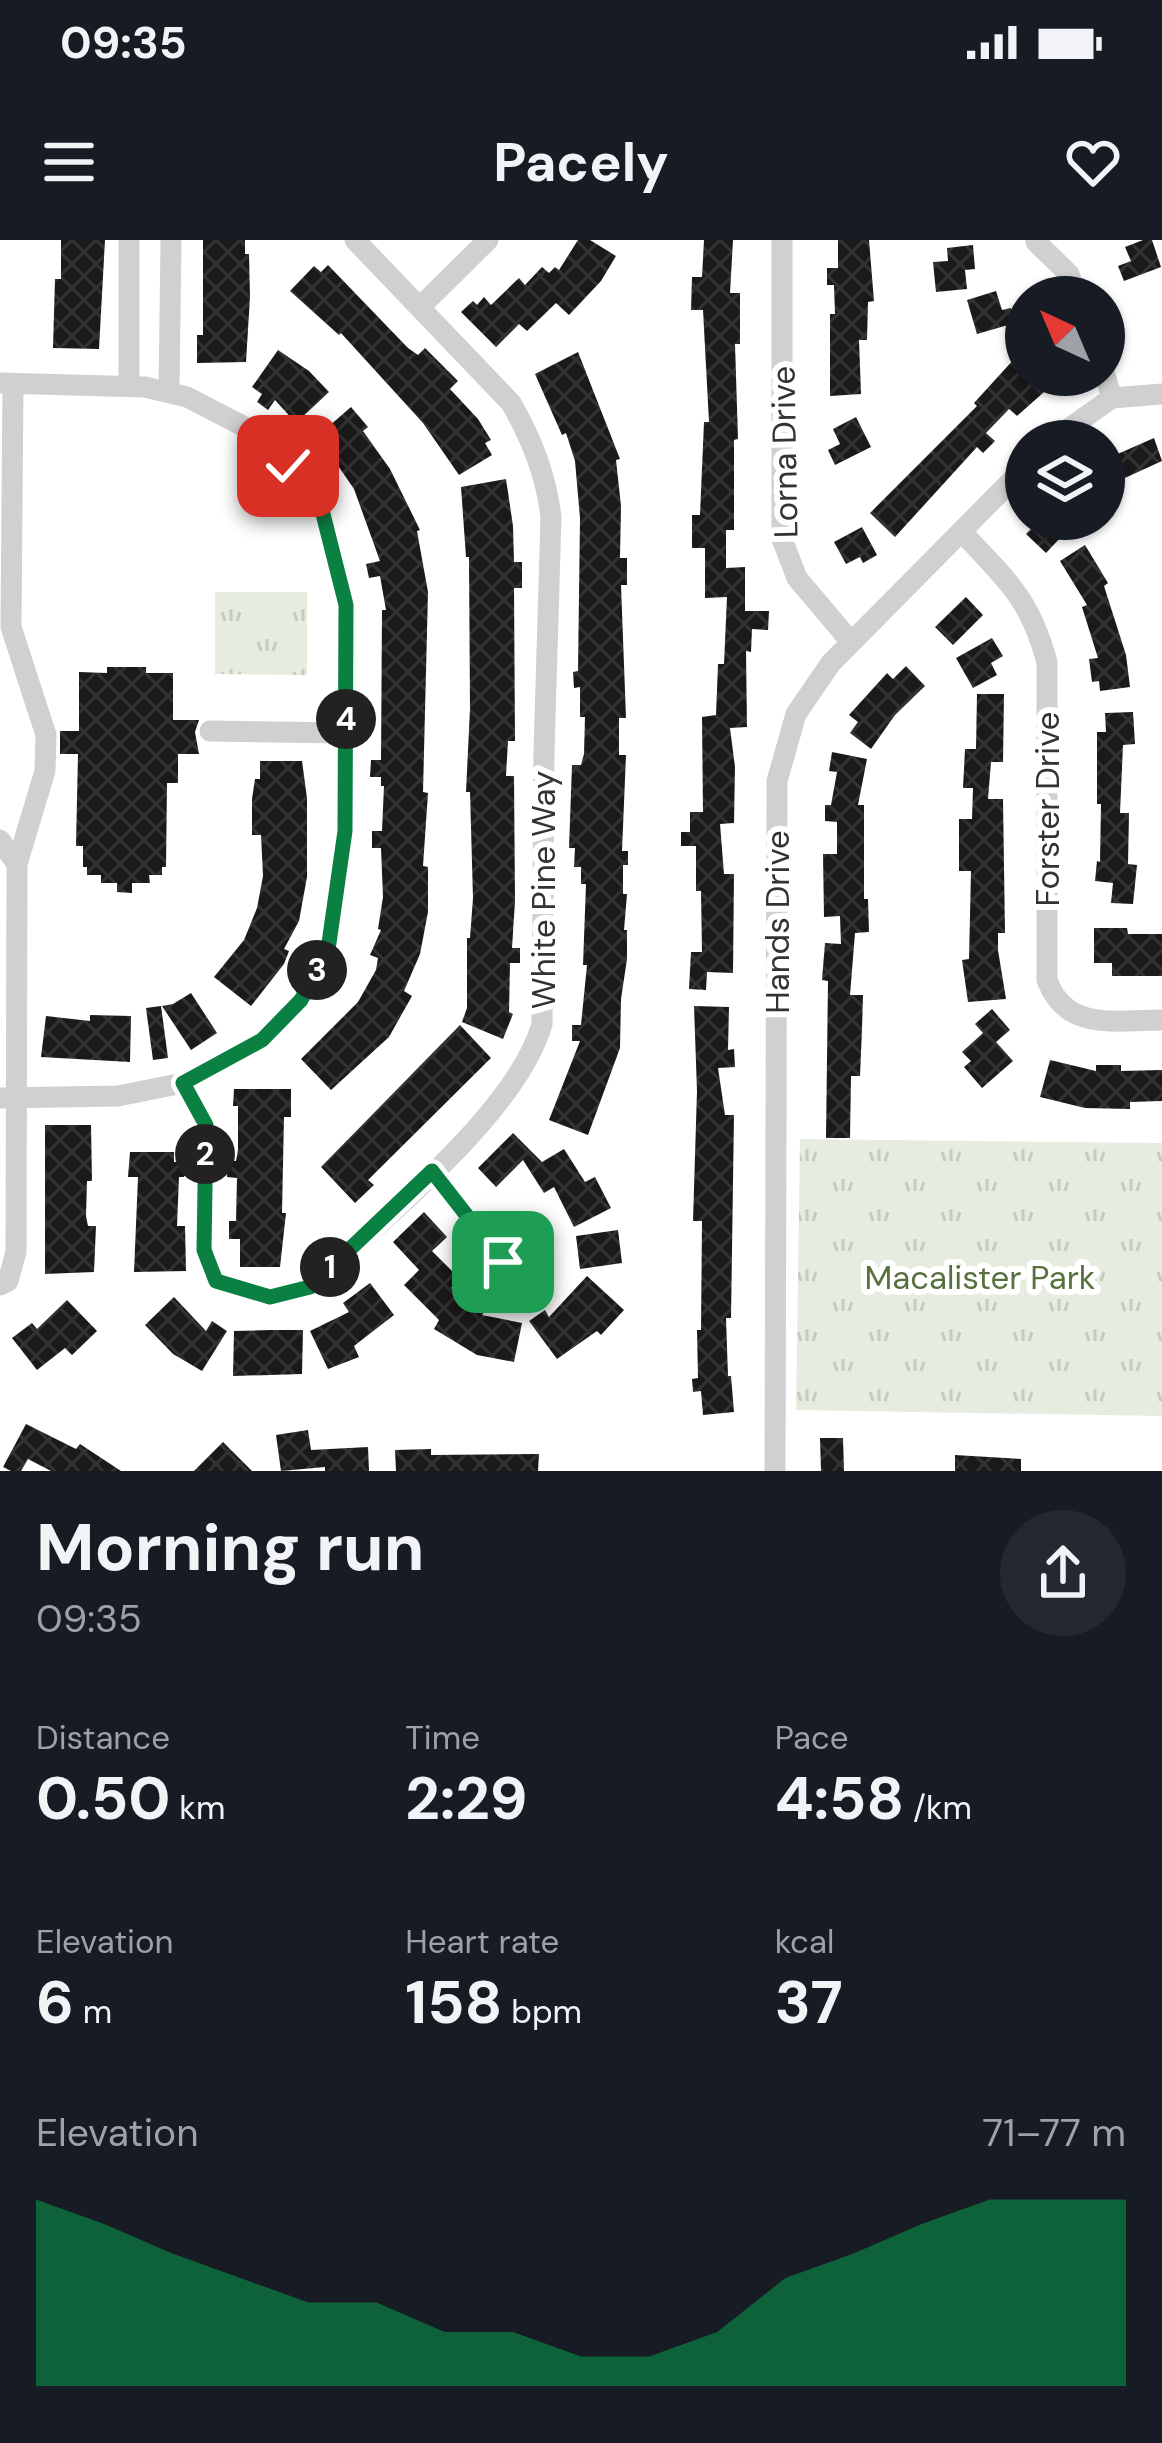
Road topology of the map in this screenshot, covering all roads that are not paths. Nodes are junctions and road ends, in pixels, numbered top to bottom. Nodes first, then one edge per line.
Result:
1 (129, 240) edge
2 (171, 240) edge
3 (355, 240) edge
4 (488, 240) edge
5 (782, 240) edge
6 (1036, 242) edge
7 (1070, 276) edge
8 (421, 306) junction
9 (7, 384) edge
10 (129, 384) junction
11 (169, 391) junction
12 (1162, 394) edge
13 (1112, 398) joint
14 (1081, 420) edge
15 (1005, 488) edge
16 (962, 532) junction
17 (5, 637) edge
18 (851, 642) junction
19 (210, 731) dead end
20 (346, 733) junction
21 (0, 839) edge
22 (17, 864) junction
23 (1162, 1020) edge
24 (183, 1083) junction
25 (8, 1098) edge
26 (432, 1171) junction
27 (503, 1262) dead end
28 (0, 1286) edge
29 (775, 1471) edge

1 - 10 street
2 - 11 street
3 - 8 street, White Pine Way
4 - 8 street
5 - 18 street, Lorna Drive
6 - 7 street
8 - 26 street, White Pine Way
9 - 10 street
9 - 17 street
10 - 11 street
11 - 20 street
12 - 13 street
13 - 14 street
15 - 16 street, Hands Drive
16 - 18 street, Hands Drive
16 - 23 street, Forster Drive
17 - 22 street
18 - 29 street, Hands Drive
19 - 20 street
20 - 24 street
21 - 22 street
22 - 25 street
24 - 25 street
24 - 26 street, White Pine Way
25 - 28 street
26 - 27 street

